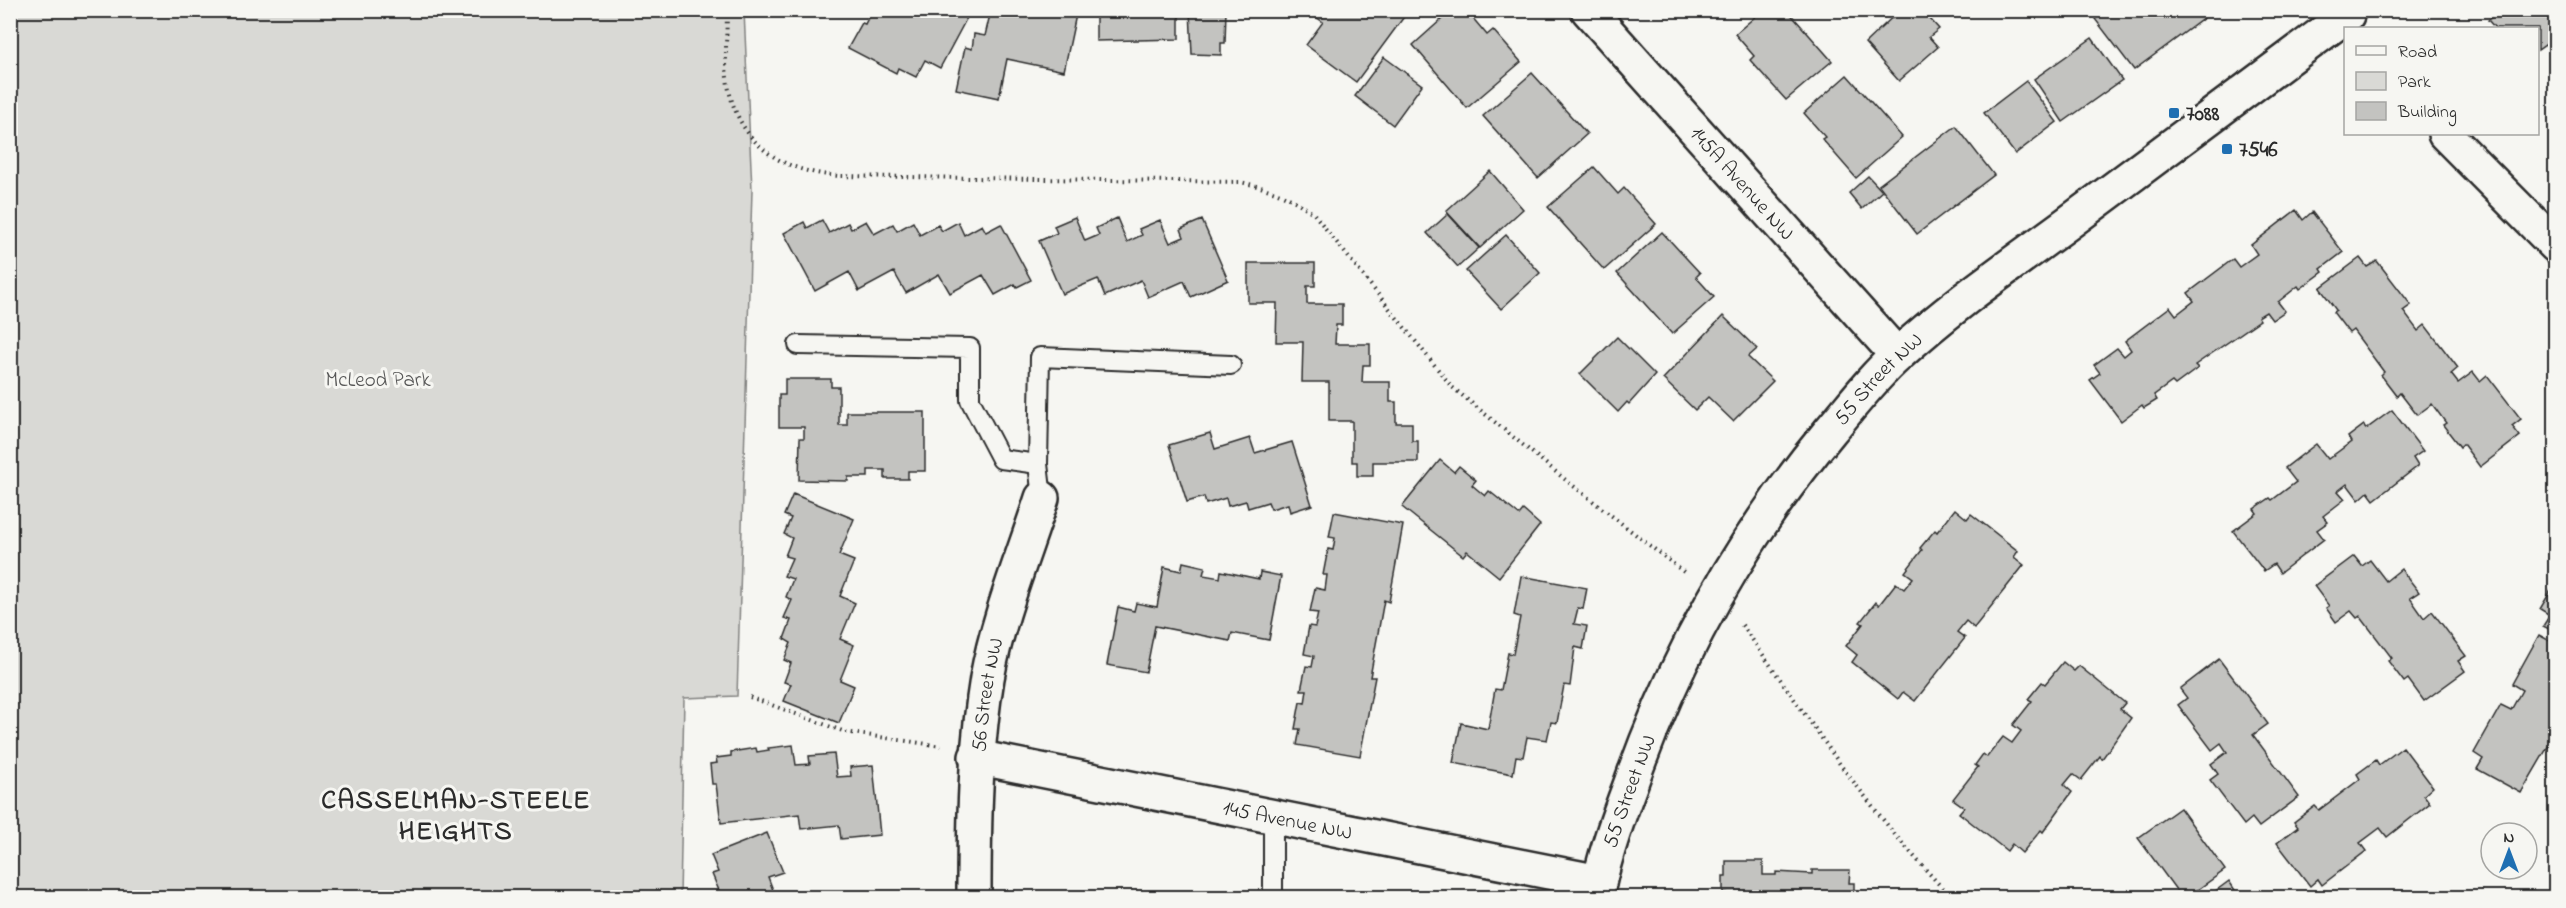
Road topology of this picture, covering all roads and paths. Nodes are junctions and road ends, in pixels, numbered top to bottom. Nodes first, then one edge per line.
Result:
1 (727, 10) edge
2 (1588, 10) edge
3 (2349, 18) edge
4 (2446, 135) edge
5 (2556, 246) edge
6 (798, 345) dead end
7 (1897, 355) junction
8 (1231, 365) dead end
9 (1038, 464) junction
10 (1042, 498) joint
11 (1713, 598) junction
12 (750, 697) dead end
13 (976, 757) junction
14 (1273, 816) junction
15 (1597, 890) edge
16 (974, 897) edge
17 (1273, 897) edge
18 (1951, 897) edge

1 - 11 path
2 - 7 street, 145A Avenue NW
3 - 7 street, 55 Street NW
4 - 5 street
6 - 9 lane
7 - 11 street, 55 Street NW
8 - 9 lane
9 - 10 lane
10 - 13 street, 56 Street NW
11 - 15 street, 55 Street NW
11 - 18 path
12 - 13 path
13 - 14 street, 145 Avenue NW
13 - 16 street, 56 Street NW
14 - 15 street, 145 Avenue NW
14 - 17 lane

